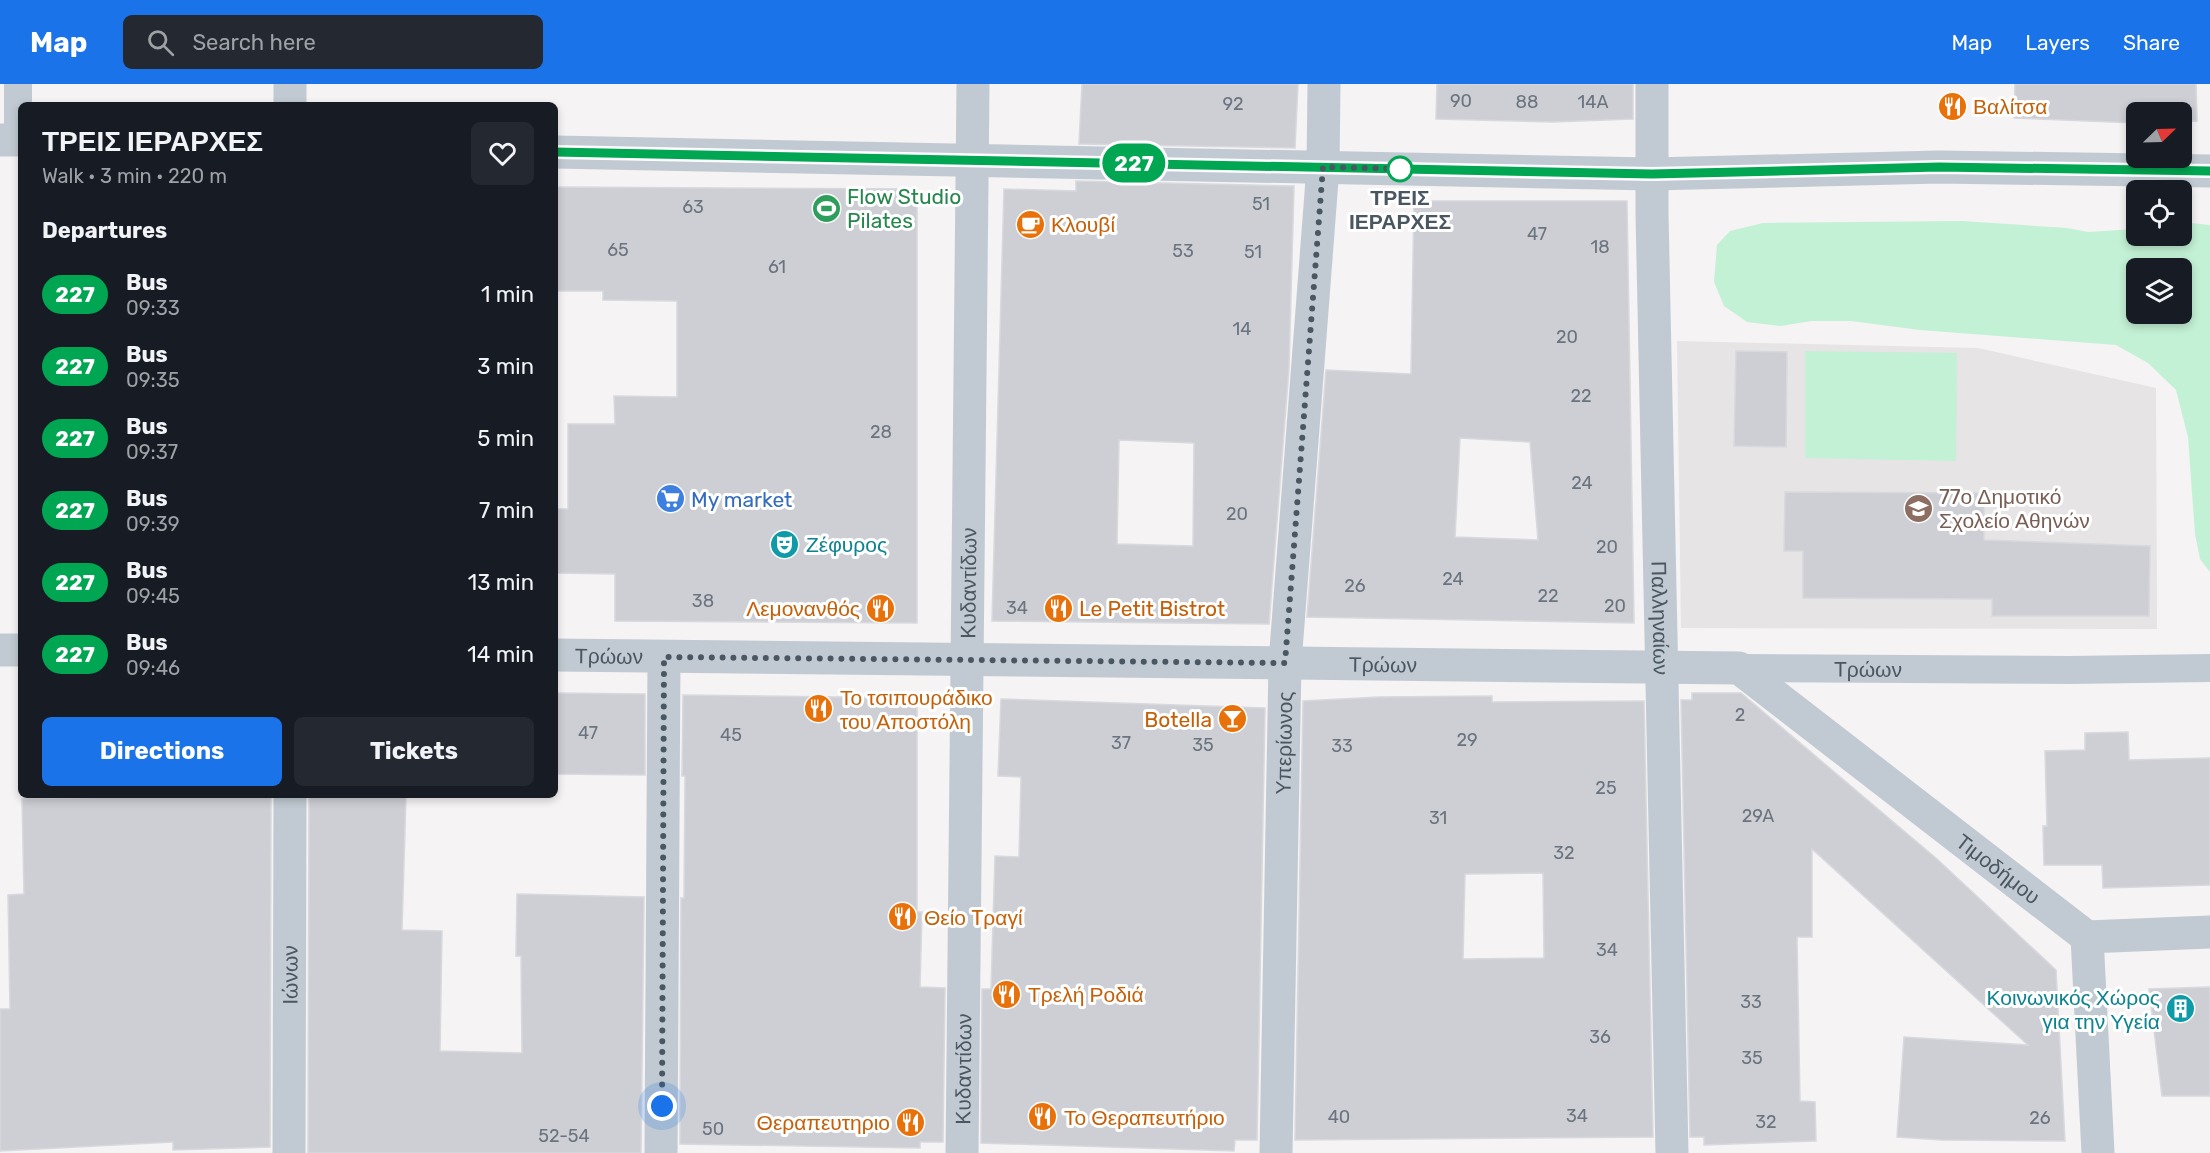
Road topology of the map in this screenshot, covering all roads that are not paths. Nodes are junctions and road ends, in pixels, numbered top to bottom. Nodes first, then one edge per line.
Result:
1 (18, 84) edge
2 (290, 84) edge
3 (973, 84) edge
4 (1324, 84) edge
5 (1652, 84) edge
6 (290, 102) edge
7 (13, 140) edge
8 (558, 152) edge
9 (972, 160) junction
10 (1323, 167) junction
11 (2210, 171) edge
12 (1652, 174) junction
13 (0, 650) edge
14 (18, 650) edge
15 (558, 655) edge
16 (664, 657) junction
17 (967, 660) junction
18 (1285, 663) junction
19 (1662, 667) junction
20 (1739, 668) junction
21 (2210, 668) edge
22 (290, 798) edge
23 (2210, 932) edge
24 (2087, 937) junction
25 (288, 1153) edge
26 (661, 1153) edge
27 (962, 1153) edge
28 (1276, 1153) edge
29 (1672, 1153) edge
30 (2098, 1153) edge

1 - 7 lane
2 - 6 street
3 - 9 street, Κυδαντίδων
4 - 10 street, Υπερίωνος
5 - 12 street, Παλληναίων
8 - 9 street
9 - 10 street
9 - 17 street, Κυδαντίδων
10 - 12 street
10 - 18 street, Υπερίωνος
11 - 12 street
12 - 19 street, Παλληναίων
13 - 14 street
15 - 16 street, Τρώων
16 - 17 street, Τρώων
16 - 26 street
17 - 18 street, Τρώων
17 - 27 street, Κυδαντίδων
18 - 19 street, Τρώων
18 - 28 street, Υπερίωνος
19 - 20 street, Τρώων
19 - 29 street, Παλληναίων
20 - 21 lane, Τρώων
20 - 24 street, Τιμοδήμου
22 - 25 street, Ιώνων
23 - 24 street
24 - 30 street

